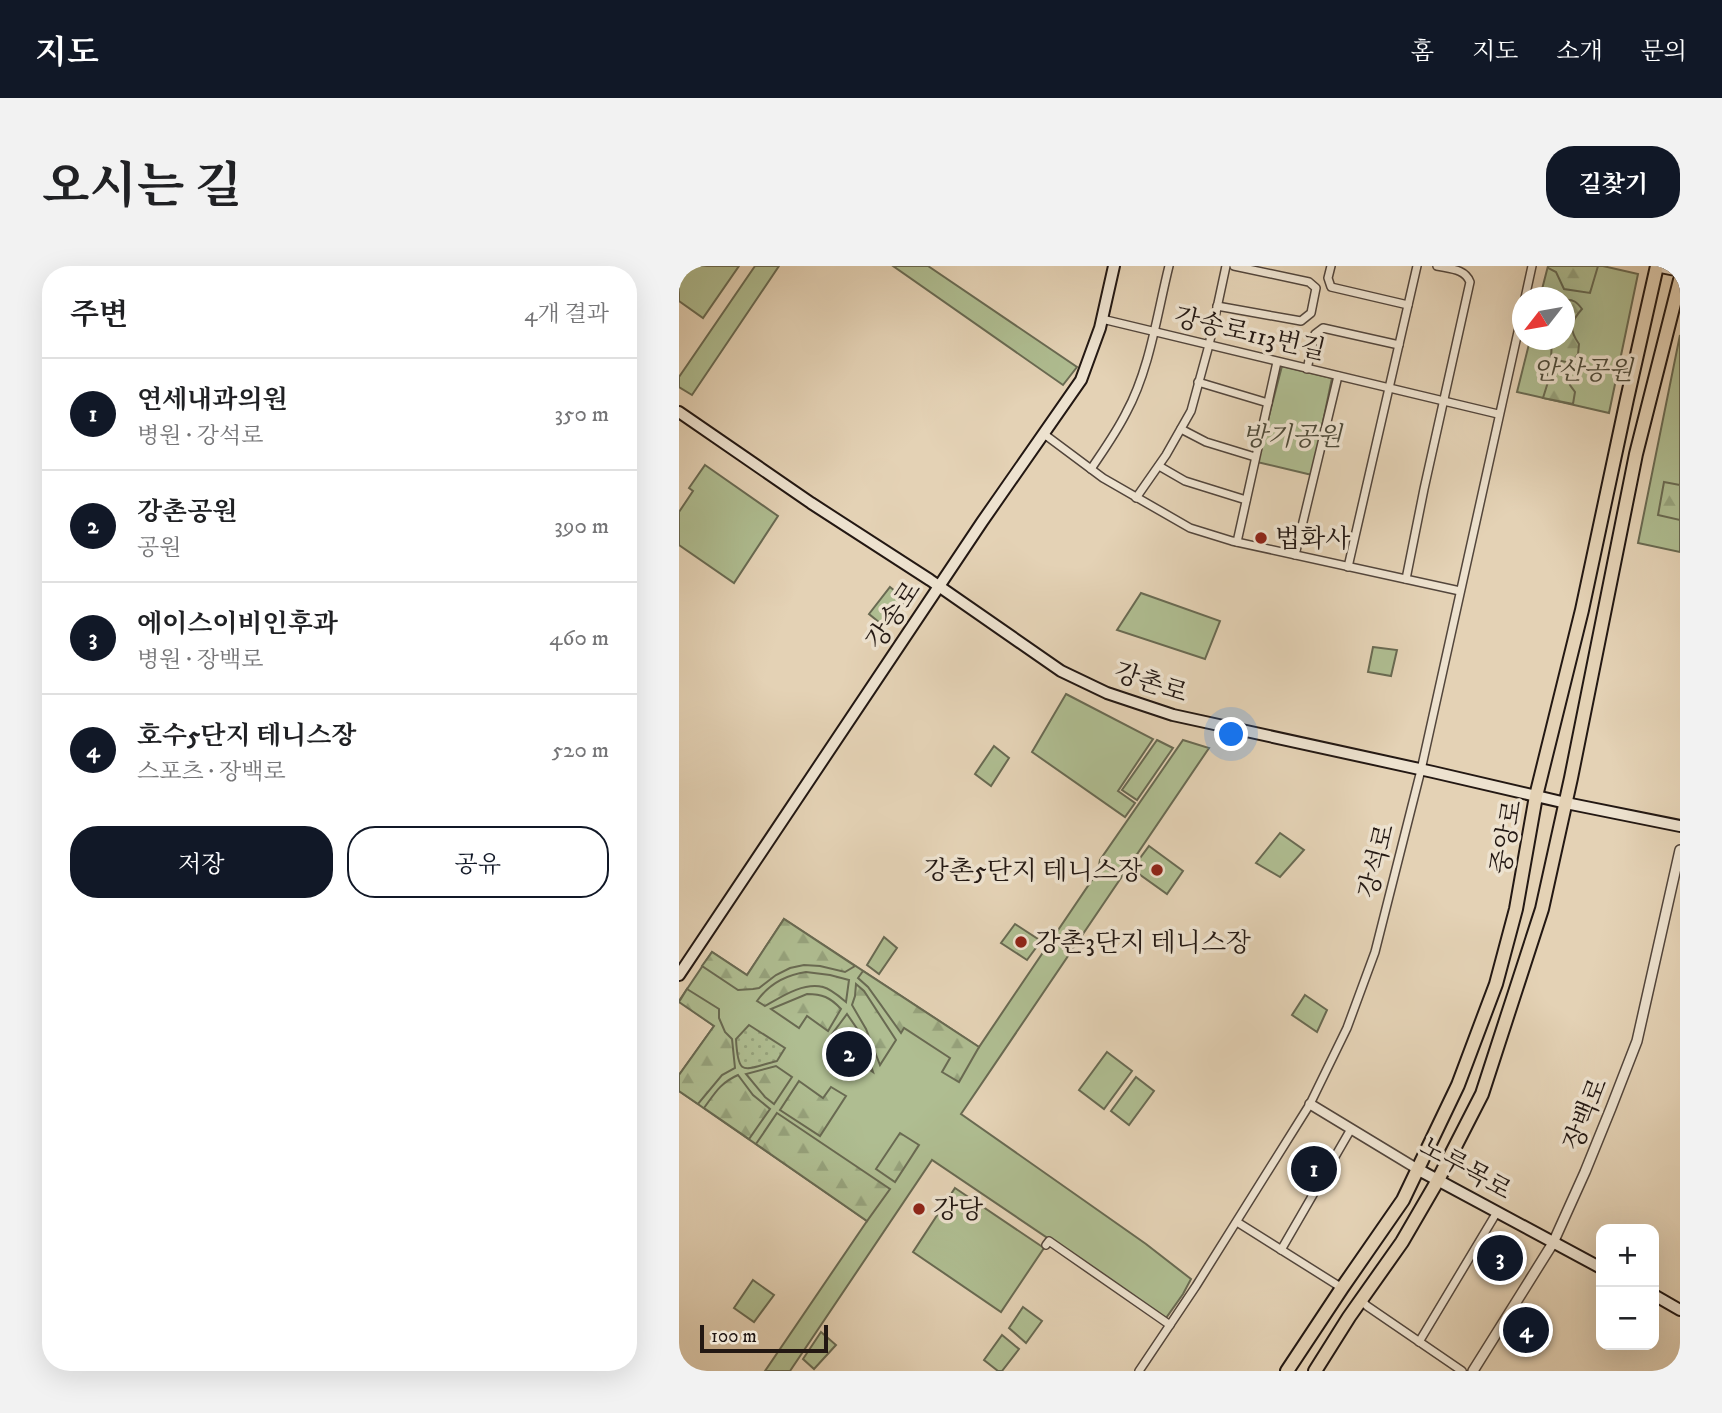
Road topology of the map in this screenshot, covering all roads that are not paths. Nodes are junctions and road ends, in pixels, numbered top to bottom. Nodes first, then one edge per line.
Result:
1 (1114, 266) edge
2 (1169, 266) edge
3 (1226, 266) edge
4 (1234, 266) edge
5 (1331, 266) edge
6 (1417, 266) edge
7 (1437, 266) edge
8 (1532, 266) edge
9 (1657, 266) edge
10 (1680, 271) edge
11 (1680, 280) edge
12 (1527, 287) edge
13 (1408, 305) junction
14 (1217, 306) junction
15 (1102, 319) junction
16 (1153, 332) junction
17 (1209, 345) junction
18 (1399, 345) junction
19 (1513, 350) edge
20 (1277, 362) junction
21 (1307, 369) junction
22 (1338, 376) junction
23 (1198, 382) junction
24 (1389, 387) junction
25 (1445, 400) junction
26 (1268, 403) junction
27 (679, 412) edge
28 (1498, 414) junction
29 (1181, 429) junction
30 (1044, 434) junction
31 (1255, 457) junction
32 (1159, 466) junction
33 (1091, 469) junction
34 (1136, 498) junction
35 (1246, 500) junction
36 (1237, 542) junction
37 (1295, 555) junction
38 (1348, 566) junction
39 (1406, 579) junction
40 (939, 586) junction
41 (1459, 591) junction
42 (1421, 770) junction
43 (1536, 796) junction
44 (1566, 803) junction
45 (1680, 826) edge
46 (1680, 850) edge
47 (679, 975) edge
48 (1310, 1104) junction
49 (1352, 1129) junction
50 (1419, 1170) junction
51 (1438, 1181) junction
52 (1497, 1213) junction
53 (1237, 1222) junction
54 (1553, 1243) junction
55 (1046, 1245) dead end
56 (1281, 1250) junction
57 (1596, 1265) edge
58 (1342, 1288) junction
59 (1659, 1298) edge
60 (1361, 1300) junction
61 (1680, 1310) edge
62 (1170, 1325) junction
63 (1419, 1342) junction
64 (1139, 1371) edge
65 (1287, 1371) edge
66 (1315, 1371) edge
67 (1462, 1371) edge
68 (1473, 1371) edge

1 - 15 main road, 강송로
2 - 16 street, 강송로113번길
3 - 14 street
4 - 14 street
5 - 13 street
6 - 13 street
7 - 25 street
8 - 12 street
9 - 10 main road
9 - 43 main road, 중앙로
11 - 44 main road, 중앙로
13 - 18 street
14 - 17 street
15 - 16 street, 강송로113번길
15 - 30 main road, 강송로
16 - 17 street, 강송로113번길
16 - 33 street, 강송로113번길
17 - 20 street, 강송로113번길
17 - 23 street
18 - 21 street
18 - 24 street
19 - 28 street, 강석로
20 - 21 street, 강송로113번길
20 - 26 street
21 - 22 street, 강송로113번길
22 - 24 street, 강송로113번길
22 - 37 street, 강송로113번길
23 - 26 street
23 - 29 street
24 - 25 street, 강송로113번길
24 - 38 street
25 - 28 street, 강송로113번길
25 - 39 street
26 - 31 street
27 - 40 main road, 강촌로
28 - 41 street, 강석로
29 - 31 street
29 - 32 street
30 - 33 street
30 - 40 main road, 강송로
31 - 35 street
32 - 34 street
32 - 35 street
33 - 34 street
34 - 36 street
35 - 36 street
36 - 37 street
37 - 38 street
38 - 39 street
39 - 41 street
40 - 42 main road, 강촌로
40 - 47 main road, 강송로
41 - 42 street, 강석로
42 - 43 main road, 강촌로
42 - 48 street, 강석로
43 - 44 main road, 강촌로
43 - 50 main road, 중앙로
44 - 45 main road, 강촌로
44 - 51 main road, 중앙로
46 - 54 street, 장백로
48 - 49 street, 노루목로
48 - 53 street, 강석로
49 - 50 street, 노루목로
49 - 56 street
50 - 51 main road, 노루목로
50 - 58 main road, 중앙로
51 - 52 main road, 노루목로
51 - 60 main road, 중앙로
52 - 54 main road, 노루목로
52 - 63 street
53 - 56 street
53 - 62 street, 강석로
54 - 57 main road, 노루목로
54 - 68 street, 장백로
55 - 62 street
56 - 58 street
58 - 65 main road, 중앙로
59 - 61 main road
60 - 63 street
60 - 66 main road, 중앙로
62 - 64 street, 강석로
63 - 67 street

